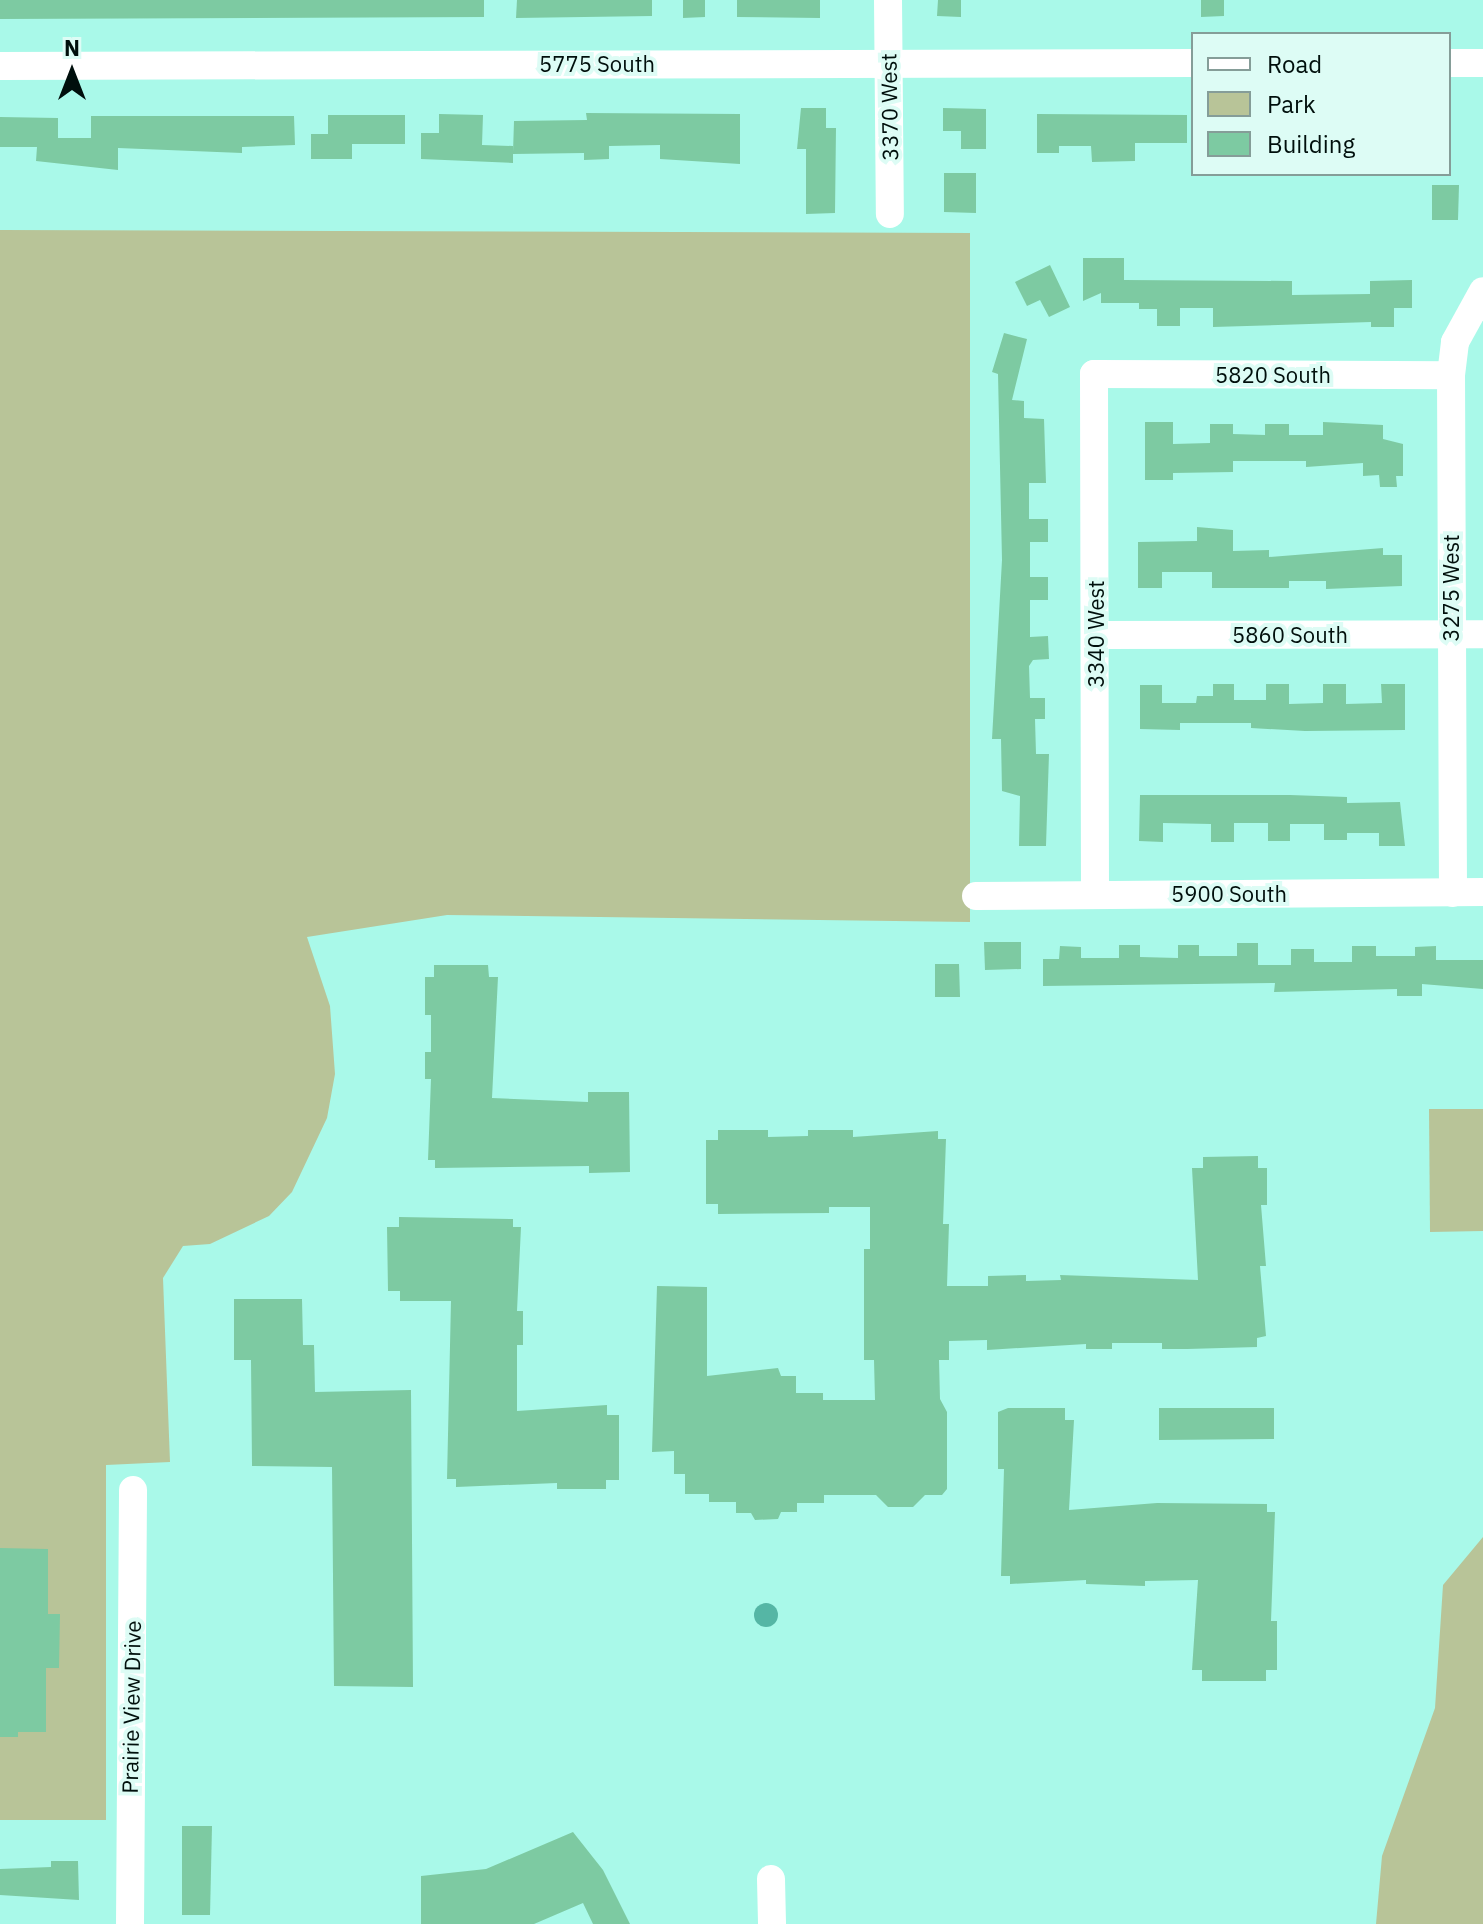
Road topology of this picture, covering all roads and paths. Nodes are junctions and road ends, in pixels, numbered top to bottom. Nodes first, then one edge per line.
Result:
1 (888, 0) edge
2 (888, 63) junction
3 (1191, 63) edge
4 (1451, 63) edge
5 (1483, 63) edge
6 (0, 66) edge
7 (890, 214) dead end
8 (1483, 291) edge
9 (1094, 374) joint
10 (1451, 375) junction
11 (1451, 634) junction
12 (1483, 634) edge
13 (1096, 635) junction
14 (1483, 892) edge
15 (1453, 893) junction
16 (1095, 894) junction
17 (976, 896) dead end
18 (133, 1490) dead end
19 (771, 1879) dead end
20 (130, 1924) edge
21 (772, 1924) edge

1 - 2 street, 3370 West
2 - 3 street, 5775 South
2 - 6 street, 5775 South
2 - 7 street, 3370 West
4 - 5 street
8 - 10 street, 3275 West
9 - 10 street, 5820 South
9 - 13 street, 3340 West
10 - 11 street, 3275 West
11 - 12 street, 5860 South
11 - 13 street, 5860 South
11 - 15 street, 3275 West
13 - 16 street, 3340 West
14 - 15 street, 5900 South
15 - 16 street, 5900 South
16 - 17 street, 5900 South
18 - 20 street, Prairie View Drive
19 - 21 street

